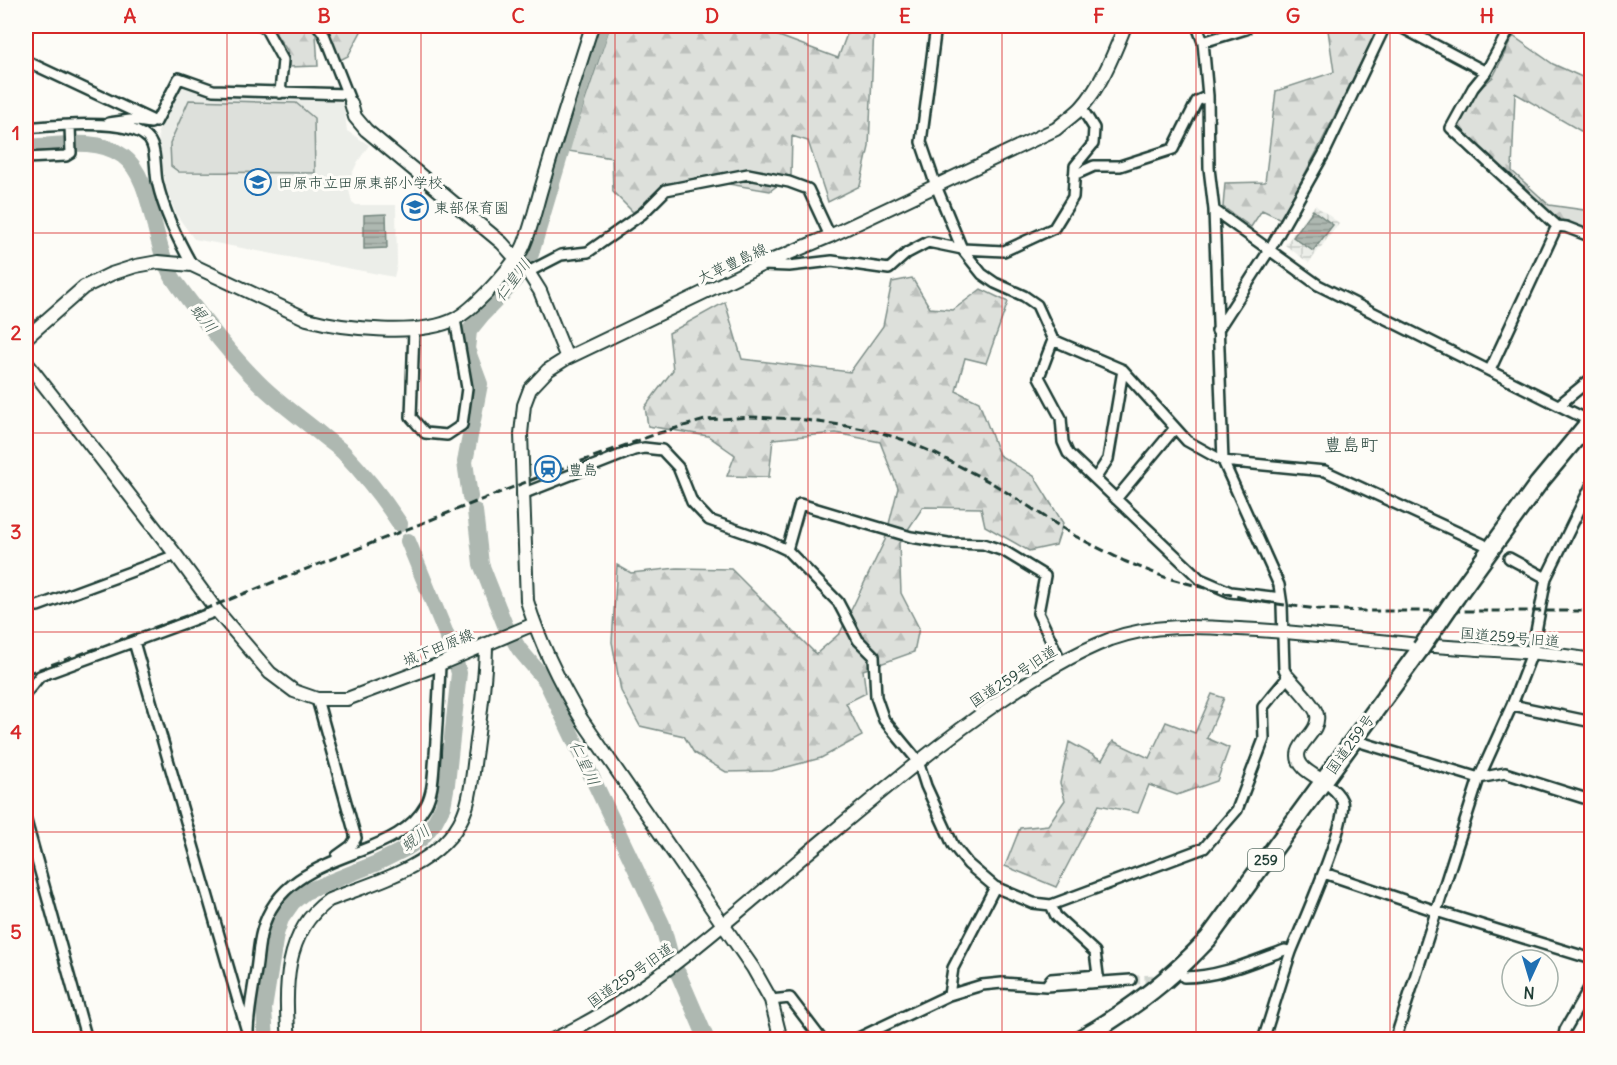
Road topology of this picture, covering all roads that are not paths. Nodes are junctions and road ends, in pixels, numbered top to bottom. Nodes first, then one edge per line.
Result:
1 (28, 26) edge
2 (318, 26) edge
3 (592, 26) edge
4 (936, 26) edge
5 (1125, 26) edge
6 (1197, 26) edge
7 (1248, 26) edge
8 (1385, 26) edge
9 (1399, 26) edge
10 (1511, 26) edge
11 (265, 27) edge
12 (26, 32) edge
13 (1203, 42) junction
14 (26, 61) edge
15 (1486, 72) junction
16 (280, 93) junction
17 (1208, 96) junction
18 (349, 99) junction
19 (1081, 107) junction
20 (107, 123) junction
21 (156, 123) junction
22 (70, 126) junction
23 (26, 128) edge
24 (26, 158) edge
25 (1074, 175) junction
26 (936, 186) junction
27 (1214, 210) junction
28 (1557, 226) junction
29 (830, 236) junction
30 (1592, 237) edge
31 (962, 249) junction
32 (1270, 249) junction
33 (515, 258) junction
34 (192, 265) junction
35 (761, 265) junction
36 (528, 272) junction
37 (453, 320) junction
38 (414, 329) junction
39 (1217, 331) junction
40 (26, 338) edge
41 (1053, 340) junction
42 (567, 358) junction
43 (26, 362) edge
44 (1123, 370) junction
45 (1490, 370) junction
46 (1592, 378) edge
47 (1559, 405) junction
48 (1591, 421) edge
49 (1175, 428) junction
50 (1223, 461) junction
51 (1095, 479) junction
52 (1592, 484) edge
53 (522, 494) junction
54 (1116, 499) junction
55 (1483, 544) dead end
56 (787, 550) junction
57 (176, 555) junction
58 (1509, 558) dead end
59 (1546, 578) junction
60 (1281, 598) junction
61 (26, 603) edge
62 (217, 611) junction
63 (529, 626) junction
64 (1283, 631) junction
65 (134, 642) junction
66 (486, 644) junction
67 (1532, 652) junction
68 (1592, 660) edge
69 (1061, 662) junction
70 (440, 664) junction
71 (1288, 678) junction
72 (26, 693) edge
73 (316, 699) junction
74 (1512, 705) junction
75 (1592, 722) edge
76 (1354, 738) junction
77 (918, 761) junction
78 (1479, 778) junction
79 (1323, 782) junction
80 (1592, 804) edge
81 (26, 821) edge
82 (326, 864) junction
83 (1324, 873) junction
84 (994, 887) junction
85 (1051, 905) junction
86 (1436, 911) junction
87 (722, 924) junction
88 (1292, 952) junction
89 (1592, 959) edge
90 (1184, 978) dead end
91 (1131, 980) tunnel mouth
92 (1592, 983) edge
93 (1046, 986) junction
94 (948, 995) junction
95 (771, 1000) junction
96 (248, 1036) edge
97 (87, 1040) edge
98 (289, 1040) edge
99 (552, 1040) edge
100 (782, 1040) edge
101 (822, 1040) edge
102 (854, 1040) edge
103 (1078, 1040) edge
104 (1263, 1040) edge
105 (1395, 1040) edge
106 (1563, 1040) edge

1 - 12 street
2 - 18 street
3 - 33 street
4 - 26 street
5 - 19 street, 大草豊島線
6 - 13 street
7 - 13 street
8 - 32 street
9 - 15 street
10 - 15 street
11 - 16 street
13 - 17 street
14 - 21 street
15 - 28 street
16 - 18 street
16 - 21 street
17 - 25 street
17 - 27 street
18 - 33 street
19 - 25 street
19 - 26 street, 大草豊島線
20 - 21 street
20 - 22 street
20 - 34 street
22 - 23 street
22 - 24 street
25 - 31 street
26 - 29 street, 大草豊島線
26 - 31 street
27 - 32 street
27 - 39 street
28 - 30 street
28 - 45 street
29 - 35 street, 大草豊島線
29 - 36 street
31 - 35 street
31 - 41 street
32 - 39 street
32 - 45 street
33 - 36 street
33 - 37 street
34 - 38 street
34 - 40 street
35 - 42 street, 大草豊島線
36 - 42 street
37 - 38 street
37 - 38 street
39 - 50 street
41 - 44 street
41 - 51 street
42 - 53 street, 大草豊島線
43 - 57 street, 城下田原線
44 - 49 street
44 - 51 street
45 - 47 street
46 - 47 street
47 - 48 street
48 - 76 highway, 国道259号 / 259, bridge
49 - 50 street
49 - 54 street
50 - 55 street
50 - 60 street
51 - 54 street
52 - 59 street
53 - 56 street
53 - 63 street, 大草豊島線
54 - 60 street
56 - 69 street
56 - 77 street
57 - 61 street
57 - 62 street, 城下田原線
58 - 59 street
59 - 67 street
60 - 64 street
62 - 65 street
62 - 73 street, 城下田原線
63 - 66 street, 城下田原線
63 - 87 street
64 - 67 street, 国道259号旧道
64 - 69 street, 国道259号旧道
64 - 71 street
65 - 72 street
65 - 96 street
66 - 70 street, 城下田原線
66 - 98 street
67 - 68 street, 国道259号旧道
67 - 74 street
69 - 77 street, 国道259号旧道
70 - 73 street, 城下田原線
70 - 82 street
71 - 79 street
71 - 85 street
73 - 82 street
74 - 75 street
74 - 78 street
76 - 78 street
76 - 79 highway, 国道259号 / 259
77 - 84 street
77 - 87 street, 国道259号旧道
78 - 80 street
78 - 86 street
79 - 83 street
79 - 103 highway, 国道259号 / 259
81 - 97 street
82 - 96 street
83 - 86 street
83 - 88 street
84 - 85 street
84 - 94 street
85 - 93 street
86 - 89 street
86 - 105 street
87 - 95 street
87 - 99 street, 国道259号旧道
88 - 90 street
88 - 104 street
91 - 93 street
92 - 106 street
93 - 94 street
94 - 102 street
95 - 100 street
95 - 101 street

